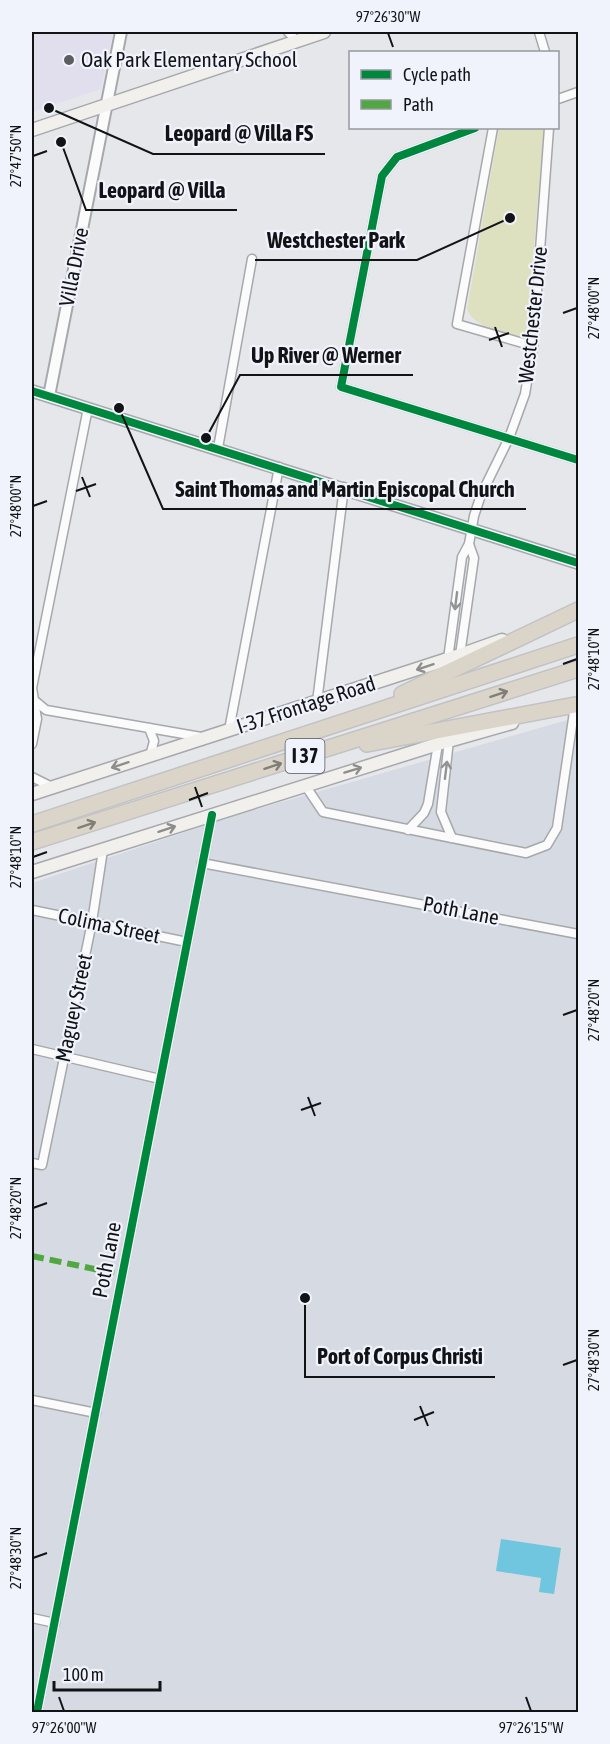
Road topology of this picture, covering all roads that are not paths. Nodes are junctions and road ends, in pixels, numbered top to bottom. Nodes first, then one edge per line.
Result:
1 (121, 32) edge
2 (320, 32) edge
3 (539, 32) edge
4 (292, 36) edge
5 (545, 51) edge
6 (579, 92) edge
7 (559, 99) edge
8 (107, 104) junction
9 (472, 129) edge
10 (492, 129) edge
11 (549, 129) edge
12 (32, 130) edge
13 (252, 259) dead end
14 (533, 346) junction
15 (32, 391) edge
16 (49, 396) junction
17 (88, 408) junction
18 (509, 438) junction
19 (218, 448) junction
20 (579, 460) edge
21 (279, 467) junction
22 (344, 487) junction
23 (471, 528) junction
24 (579, 562) edge
25 (579, 610) edge
26 (579, 645) edge
27 (454, 657) junction
28 (579, 669) edge
29 (33, 699) edge
30 (317, 702) junction
31 (577, 705) edge
32 (346, 721) junction
33 (149, 728) junction
34 (229, 730) junction
35 (203, 738) junction
36 (443, 742) junction
37 (32, 744) edge
38 (328, 748) junction
39 (150, 756) junction
40 (32, 777) edge
41 (305, 785) junction
42 (51, 787) junction
43 (32, 794) edge
44 (431, 795) junction
45 (442, 796) junction
46 (212, 815) junction
47 (36, 822) edge
48 (408, 830) junction
49 (452, 838) junction
50 (32, 842) edge
51 (103, 850) junction
52 (202, 863) junction
53 (32, 872) edge
54 (32, 910) edge
55 (92, 922) junction
56 (579, 934) edge
57 (187, 942) junction
58 (32, 1049) edge
59 (64, 1056) junction
60 (160, 1079) junction
61 (32, 1163) edge
62 (32, 1400) edge
63 (96, 1413) junction
64 (32, 1618) edge
65 (55, 1623) junction
66 (37, 1713) edge

1 - 8 street, Villa Drive
2 - 4 main road
3 - 5 street
4 - 8 main road
6 - 7 street
8 - 12 main road
8 - 16 street, Villa Drive
9 - 18 street
10 - 14 street
11 - 14 street, Westchester Drive
13 - 19 street
14 - 18 street, Westchester Drive
15 - 16 street
16 - 17 street
17 - 19 street
17 - 29 street
18 - 20 street
18 - 23 street, Westchester Drive
19 - 21 street
21 - 22 street
21 - 34 street
22 - 23 street
22 - 30 street
23 - 24 street
23 - 27 street, Westchester Drive
25 - 27 main road, I-37 Frontage Road
25 - 32 highway
26 - 32 highway, I 37
27 -> 30 main road, I-37 Frontage Road
38 -> 28 highway, I 37
29 - 33 street
29 - 37 street
30 - 34 main road, I-37 Frontage Road
31 - 36 main road
31 - 38 highway
31 - 49 street
32 - 47 highway, I 37
33 - 35 street
33 - 39 street
34 - 35 main road, I-37 Frontage Road
35 - 39 main road, I-37 Frontage Road
41 -> 36 main road
36 - 44 street
45 -> 36 street
50 -> 38 highway, I 37
39 -> 42 main road, I-37 Frontage Road
40 - 42 street
41 - 46 main road
41 - 48 street
42 - 43 main road, I-37 Frontage Road
44 - 45 street
44 - 48 street
45 - 49 street
51 -> 46 main road
46 - 52 street, Poth Lane
48 - 49 street
51 - 53 main road
51 - 55 street, Maguey Street
52 - 56 street, Poth Lane
52 - 57 street, Poth Lane
54 - 55 street, Colima Street
55 - 57 street, Colima Street
55 - 59 street, Maguey Street
57 - 60 street, Poth Lane
58 - 59 street
59 - 60 street
59 - 61 street, Maguey Street
60 - 63 street, Poth Lane
62 - 63 street
63 - 65 street, Poth Lane
64 - 65 street
65 - 66 street, Poth Lane

